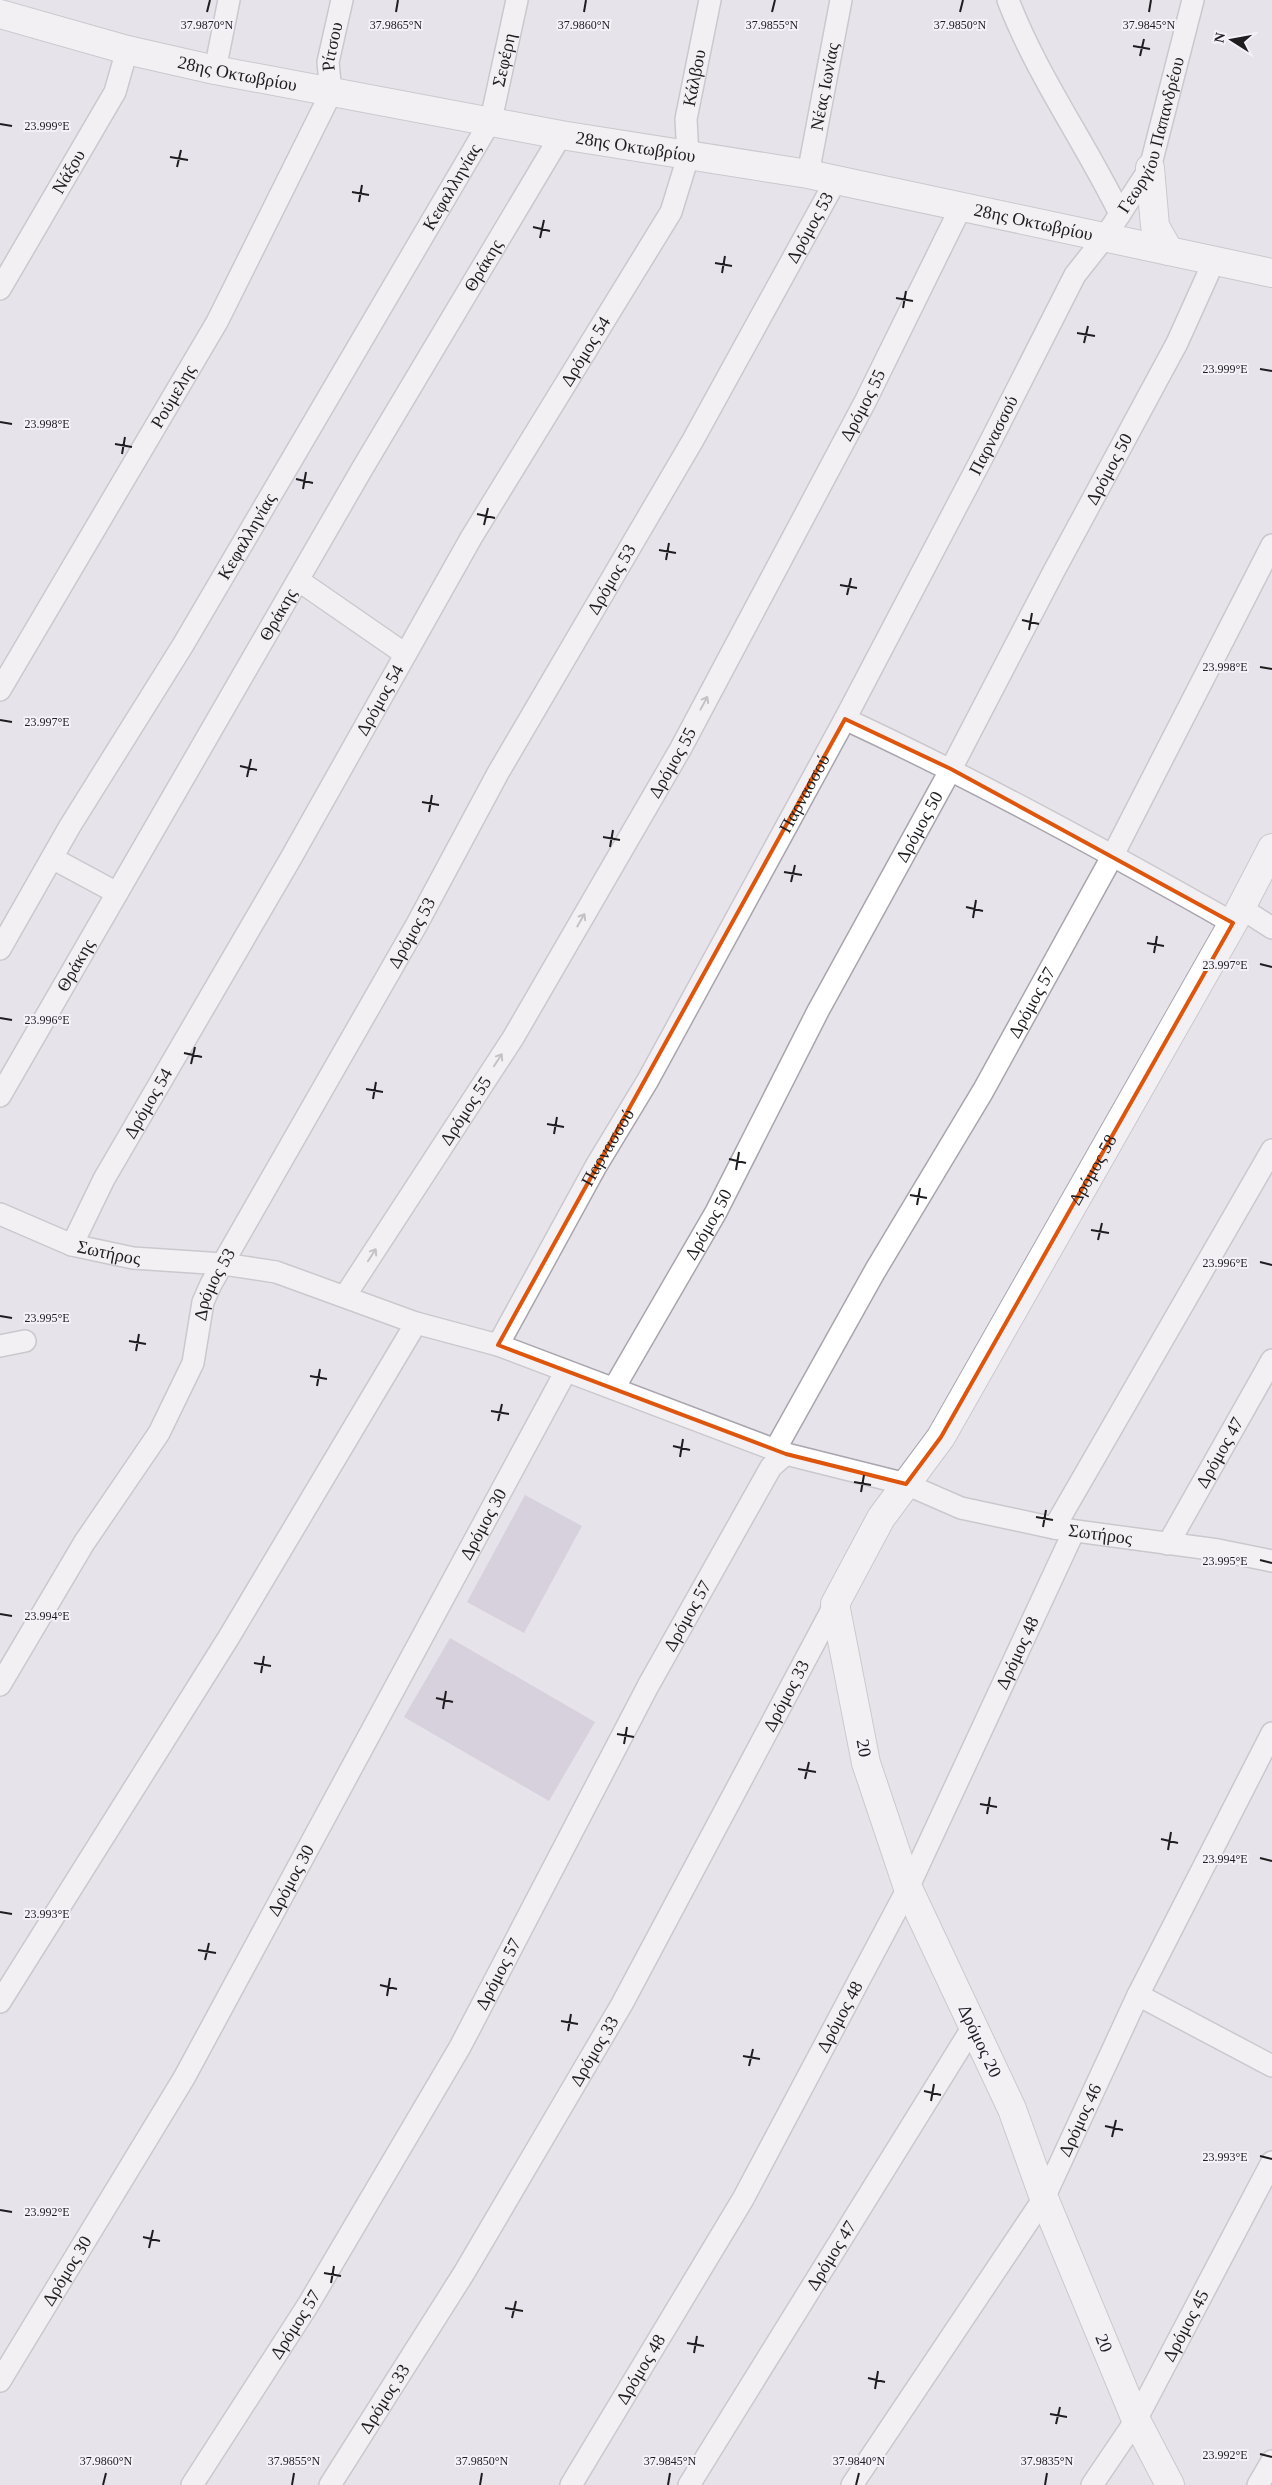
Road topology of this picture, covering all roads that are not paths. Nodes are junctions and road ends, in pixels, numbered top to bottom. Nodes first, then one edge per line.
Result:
1 (229, 0) edge
2 (342, 0) edge
3 (517, 0) edge
4 (710, 0) edge
5 (841, 0) edge
6 (1008, 0) edge
7 (1193, 0) edge
8 (0, 15) edge
9 (127, 50) junction
10 (215, 70) junction
11 (331, 93) junction
12 (491, 120) junction
13 (560, 135) junction
14 (688, 157) junction
15 (1150, 168) junction
16 (808, 174) junction
17 (836, 180) junction
18 (961, 207) junction
19 (1120, 214) junction
20 (1105, 237) junction
21 (1169, 251) junction
22 (1214, 261) junction
23 (1272, 273) edge
24 (0, 289) edge
25 (1272, 545) edge
26 (298, 580) junction
27 (405, 654) junction
28 (0, 690) edge
29 (845, 719) junction
30 (951, 769) junction
31 (1272, 848) edge
32 (1113, 855) junction
33 (52, 858) junction
34 (117, 893) junction
35 (1237, 915) junction
36 (1272, 928) edge
37 (0, 949) edge
38 (0, 1096) edge
39 (1272, 1150) edge
40 (0, 1214) edge
41 (72, 1245) junction
42 (223, 1264) junction
43 (345, 1296) junction
44 (416, 1323) junction
45 (24, 1341) dead end
46 (498, 1345) junction
47 (0, 1346) edge
48 (1272, 1360) edge
49 (566, 1371) junction
50 (614, 1388) junction
51 (781, 1452) junction
52 (906, 1484) junction
53 (1064, 1530) junction
54 (1168, 1544) junction
55 (1271, 1559) edge
56 (835, 1604) junction
57 (1, 1682) edge
58 (1272, 1733) edge
59 (908, 1888) junction
60 (1138, 1995) junction
61 (0, 2002) edge
62 (974, 2025) junction
63 (1272, 2066) edge
64 (1272, 2162) edge
65 (1044, 2198) junction
66 (0, 2381) edge
67 (1136, 2420) junction
68 (1272, 2461) edge
69 (192, 2485) edge
70 (330, 2485) edge
71 (571, 2485) edge
72 (689, 2485) edge
73 (852, 2485) edge
74 (1092, 2485) edge
75 (1170, 2485) edge
76 (1258, 2485) edge

1 - 10 street
2 - 11 street, Ρίτσου
3 - 12 street, Σεφέρη
4 - 14 street, Κάλβου
5 - 16 street, Νέας Ιωνίας
6 - 19 street
7 - 15 street, Γεωργίου Παπανδρέου
8 - 9 street, 28ης Οκτωβρίου
9 - 10 street, 28ης Οκτωβρίου
9 - 24 street, Νάξου
10 - 11 street, 28ης Οκτωβρίου
11 - 12 street, 28ης Οκτωβρίου
11 - 28 street, Ρούμελης
12 - 13 street, 28ης Οκτωβρίου
12 - 33 street, Κεφαλληνίας
13 - 14 street, 28ης Οκτωβρίου
13 - 26 street, Θράκης
14 - 16 street, 28ης Οκτωβρίου
14 - 27 street, Δρόμος 54
15 - 19 street, Γεωργίου Παπανδρέου
15 - 21 street
16 - 17 street, 28ης Οκτωβρίου
17 - 18 street, 28ης Οκτωβρίου
17 - 42 street, Δρόμος 53
18 - 20 street, 28ης Οκτωβρίου
43 -> 18 street, Δρόμος 55
19 - 20 street, Γεωργίου Παπανδρέου
20 - 21 street, 28ης Οκτωβρίου
20 - 29 street, Παρνασσού
21 - 22 street, 28ης Οκτωβρίου
22 - 23 street, 28ης Οκτωβρίου
22 - 30 street, Δρόμος 50
25 - 32 street, Δρόμος 57
26 - 27 street
26 - 34 street, Θράκης
27 - 41 street, Δρόμος 54
29 - 30 street
29 - 46 street, Παρνασσού
30 - 32 street
30 - 50 street, Δρόμος 50
31 - 35 street, Δρόμος 58
32 - 35 street
32 - 51 street, Δρόμος 57
33 - 34 street
33 - 37 street, Κεφαλληνίας
34 - 38 street, Θράκης
35 - 36 street
35 - 52 street, Δρόμος 58
39 - 53 street, Δρόμος 48
40 - 41 street, Σωτήρος
41 - 42 street, Σωτήρος
42 - 43 street, Σωτήρος
42 - 57 street, Δρόμος 53
43 - 44 street, Σωτήρος
44 - 46 street, Σωτήρος
44 - 61 street
45 - 47 street
46 - 49 street, Σωτήρος
48 - 54 street, Δρόμος 47
49 - 50 street, Σωτήρος
49 - 66 street, Δρόμος 30
50 - 51 street, Σωτήρος
51 - 52 street, Σωτήρος
51 - 69 street, Δρόμος 57
52 - 53 street, Σωτήρος
52 - 56 street, Δρόμος 58
53 - 54 street, Σωτήρος
53 - 59 street, Δρόμος 48
54 - 55 street, Σωτήρος
56 - 59 street, 20
56 - 70 street, Δρόμος 33
58 - 60 street, Δρόμος 46
59 - 62 street, Δρόμος 20
59 - 71 street, Δρόμος 48
60 - 63 street
60 - 65 street, Δρόμος 46
62 - 65 street, Δρόμος 20
62 - 72 street, Δρόμος 47
64 - 67 street, Δρόμος 45
65 - 67 street, 20
65 - 73 street, Δρόμος 46
67 - 74 street, Δρόμος 45
67 - 75 street, 20
68 - 76 street

